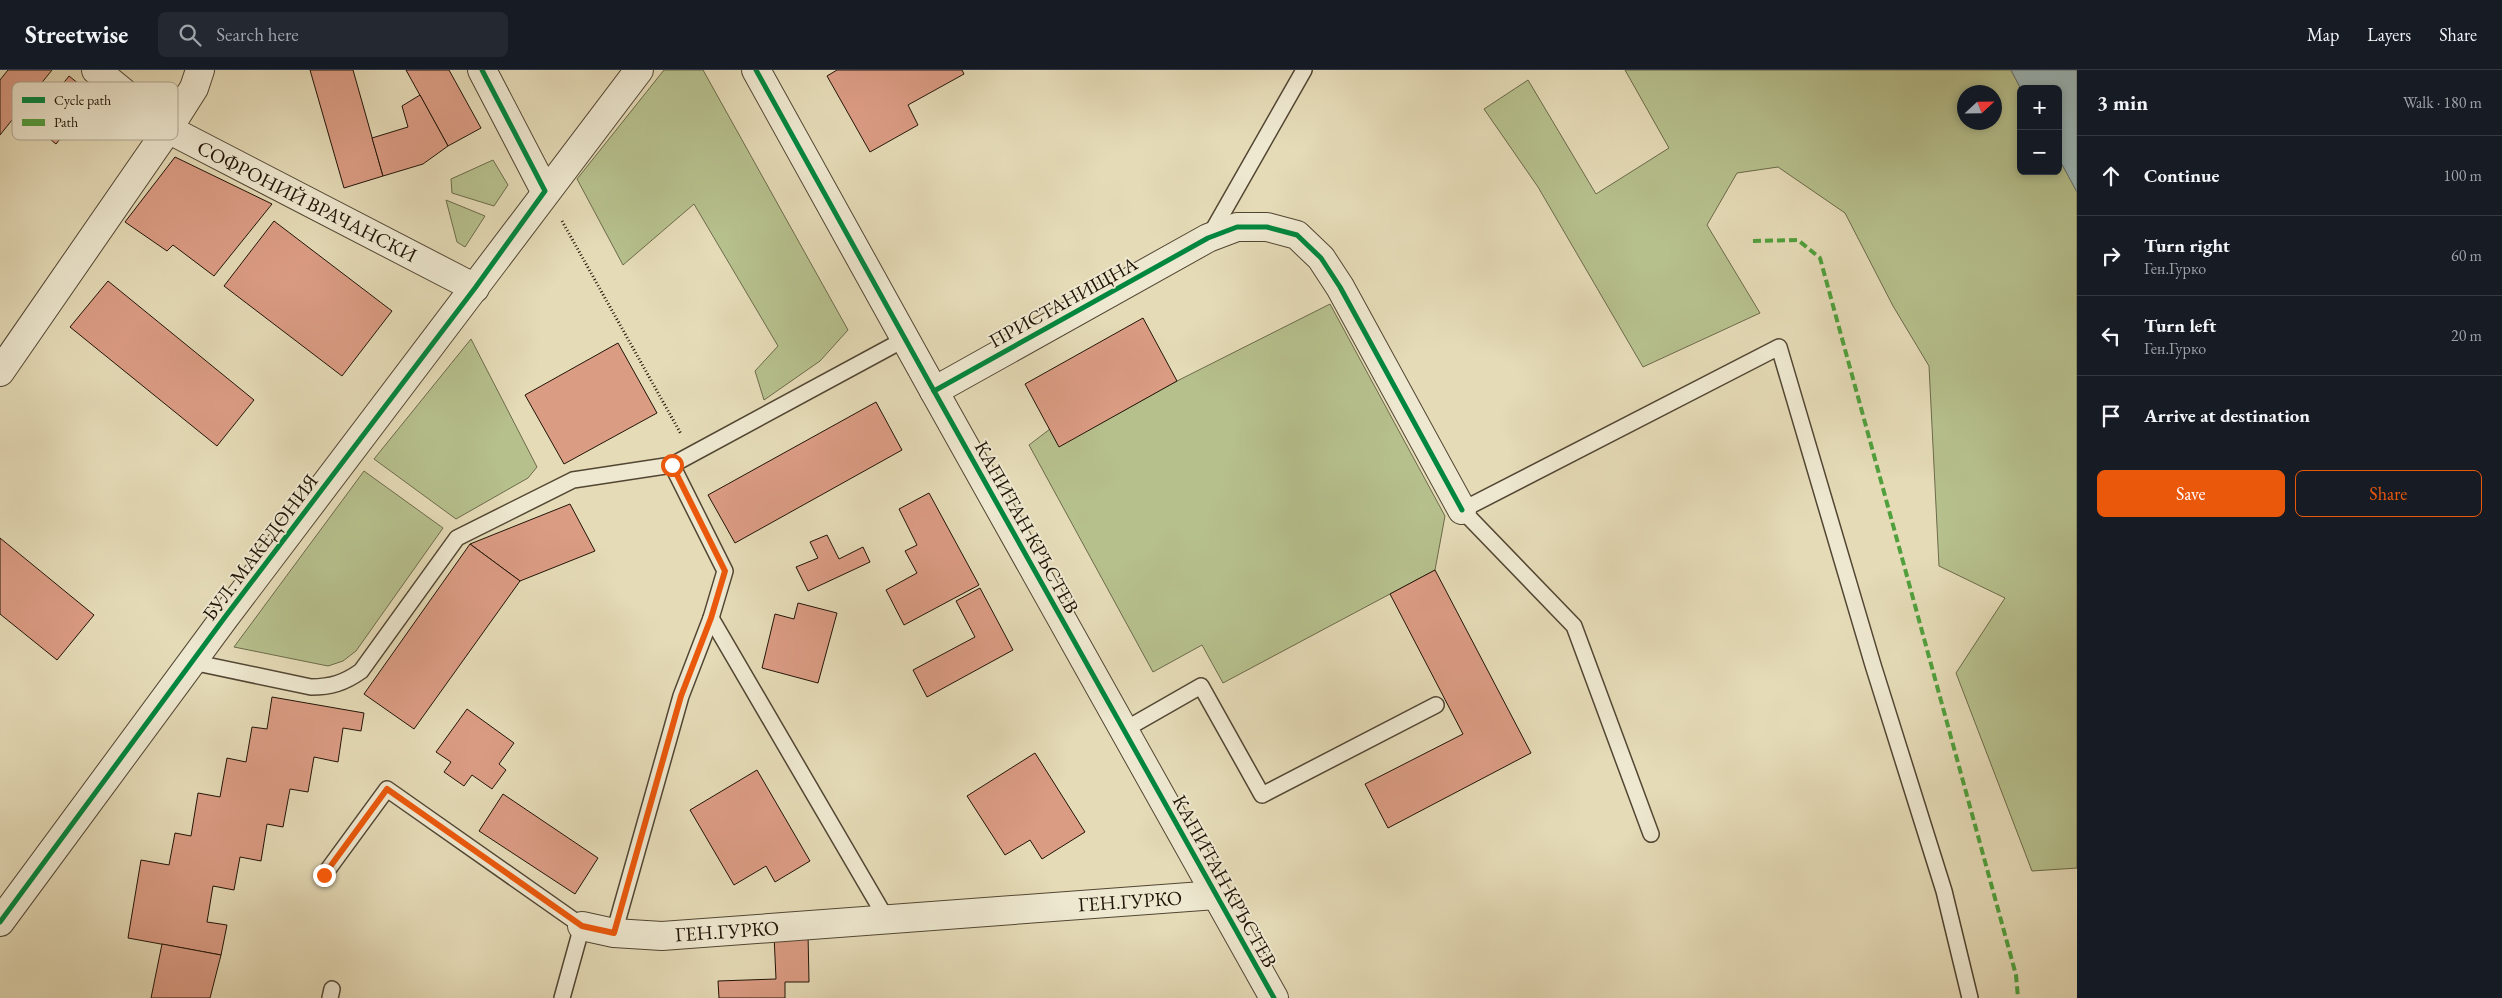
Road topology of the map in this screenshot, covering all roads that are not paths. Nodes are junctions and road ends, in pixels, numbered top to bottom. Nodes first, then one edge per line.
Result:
1 (96, 70) edge
2 (200, 70) edge
3 (482, 70) edge
4 (639, 70) edge
5 (756, 70) edge
6 (1304, 70) edge
7 (111, 82) edge
8 (178, 113) edge
9 (178, 134) edge
10 (160, 140) edge
11 (545, 191) junction
12 (1208, 238) junction
13 (475, 288) junction
14 (905, 339) junction
15 (0, 372) edge
16 (934, 391) junction
17 (672, 465) junction
18 (1462, 510) junction
19 (711, 618) junction
20 (192, 662) junction
21 (1436, 705) dead end
22 (1124, 730) junction
23 (1652, 834) dead end
24 (324, 875) dead end
25 (1216, 895) junction
26 (886, 918) junction
27 (0, 922) edge
28 (582, 926) junction
29 (614, 933) junction
30 (562, 998) edge
31 (1274, 998) edge
32 (1970, 998) edge

1 - 7 street, СОФРОНИЙ ВРАЧАНСКИ
2 - 8 street
3 - 11 street
4 - 11 street, БУЛ. МАКЕДОНИЯ
5 - 14 street, КАПИТАН КРЪСТЕВ
6 - 12 lane
9 - 13 street, СОФРОНИЙ ВРАЧАНСКИ
10 - 15 street
11 - 13 street, БУЛ. МАКЕДОНИЯ
12 - 16 street, ПРИСТАНИЩНА
12 - 18 street, ПРИСТАНИЩНА
13 - 20 street, БУЛ. МАКЕДОНИЯ
14 - 16 street, КАПИТАН КРЪСТЕВ
14 - 17 lane
16 - 22 street, КАПИТАН КРЪСТЕВ
17 - 19 lane
17 - 20 lane
18 - 23 lane
18 - 32 lane
19 - 26 lane
19 - 29 lane
20 - 27 street, БУЛ. МАКЕДОНИЯ
21 - 22 lane
22 - 25 street, КАПИТАН КРЪСТЕВ
24 - 28 lane, ГЕН.ГУРКО
25 - 26 street, ГЕН.ГУРКО
25 - 31 street, КАПИТАН КРЪСТЕВ
26 - 29 street, ГЕН.ГУРКО
28 - 29 street, ГЕН.ГУРКО
28 - 30 lane

